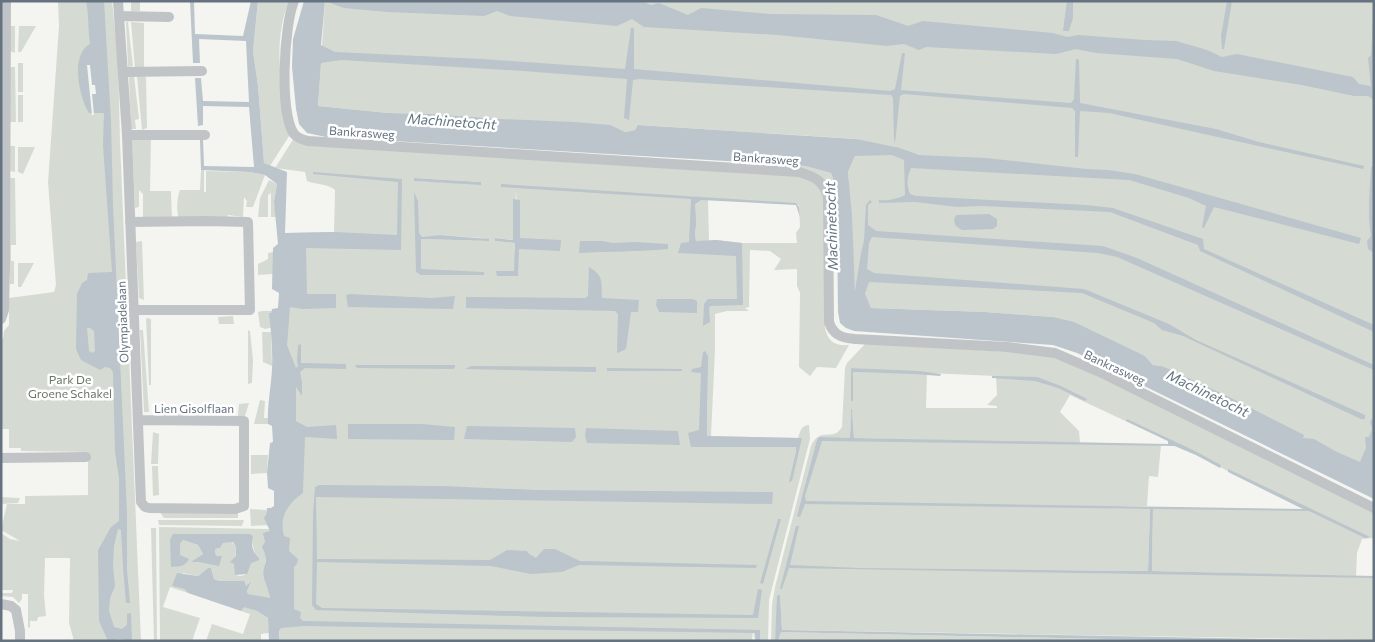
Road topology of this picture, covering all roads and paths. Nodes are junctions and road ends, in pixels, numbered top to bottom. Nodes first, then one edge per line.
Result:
1 (6, 1) edge
2 (118, 1) edge
3 (294, 1) edge
4 (119, 16) junction
5 (169, 16) dead end
6 (202, 71) dead end
7 (124, 72) junction
8 (3, 106) edge
9 (205, 134) dead end
10 (127, 135) junction
11 (130, 222) junction
12 (3, 241) edge
13 (135, 310) junction
14 (1, 318) edge
15 (138, 420) junction
16 (86, 457) dead end
17 (1, 458) edge
18 (145, 507) joint
19 (1374, 508) edge
20 (1, 604) edge
21 (20, 641) edge

1 - 8 street
2 - 4 street, Olympiadelaan
3 - 19 street, Bankrasweg
4 - 5 street
4 - 7 street, Olympiadelaan
6 - 7 street
7 - 10 street, Olympiadelaan
8 - 12 street
9 - 10 street
10 - 11 street, Olympiadelaan
11 - 13 street, Olympiadelaan
11 - 13 street
12 - 14 street
13 - 15 street, Olympiadelaan
15 - 18 street, Olympiadelaan
15 - 18 street, Lien Gisolflaan
16 - 17 street
20 - 21 street

